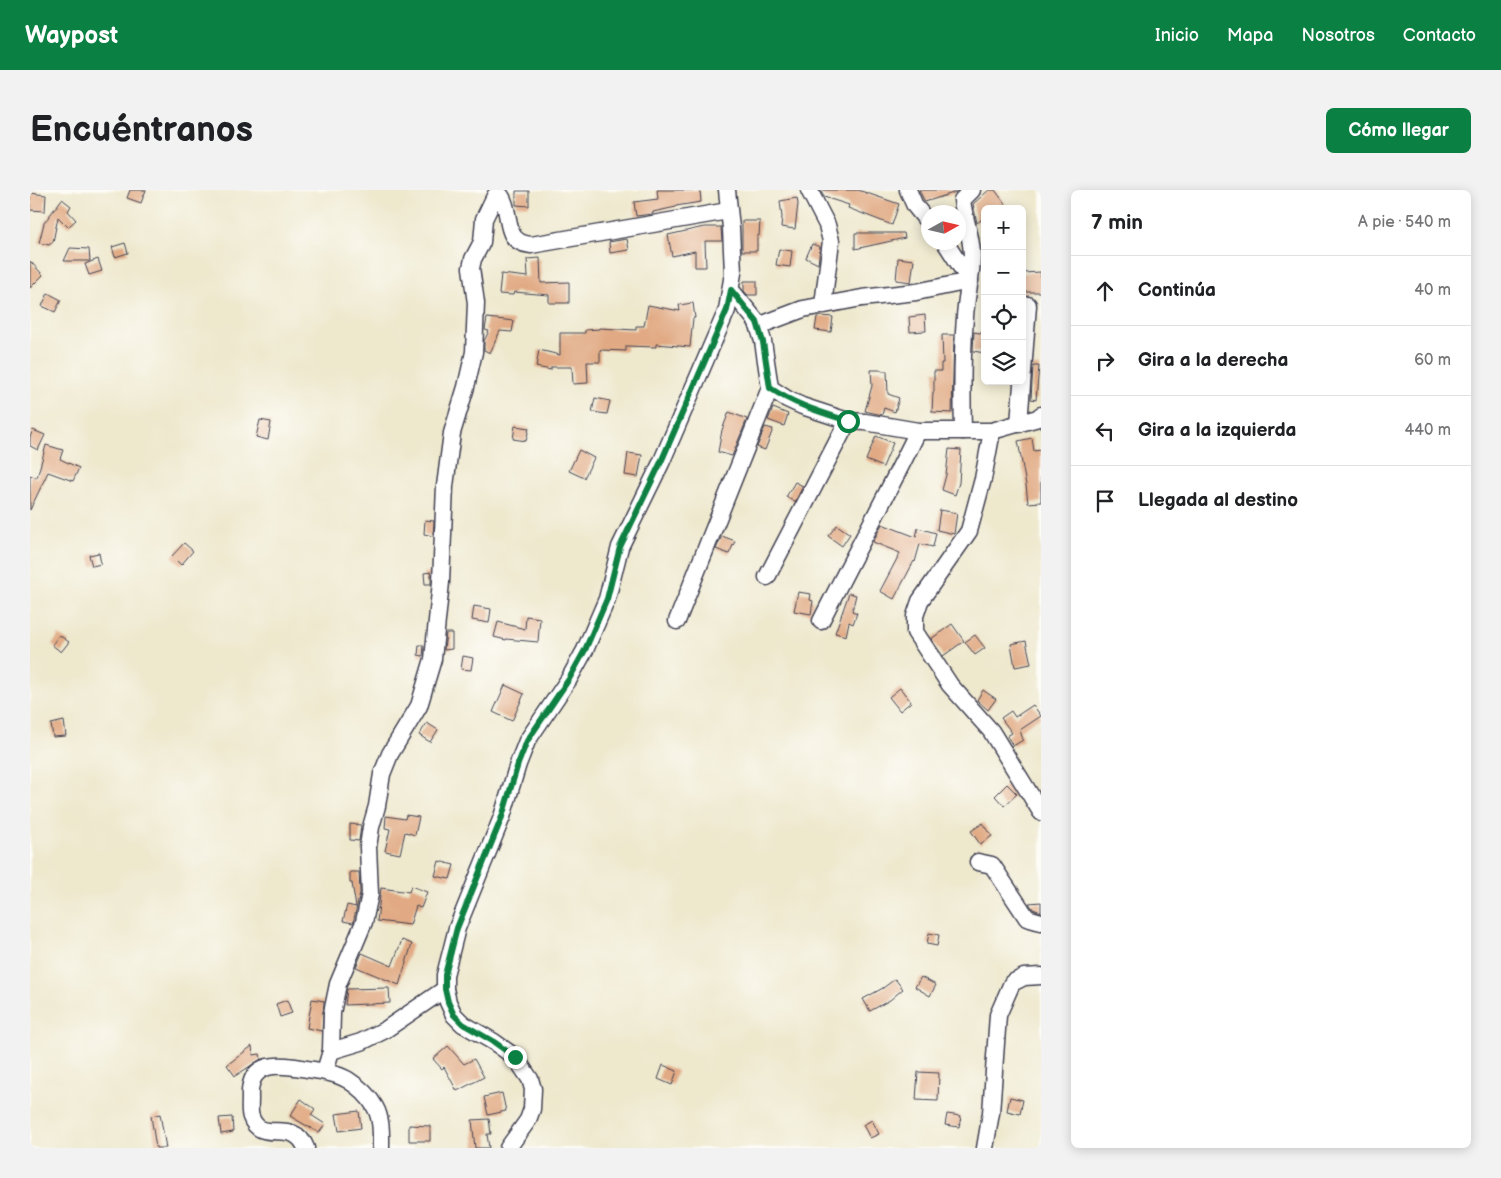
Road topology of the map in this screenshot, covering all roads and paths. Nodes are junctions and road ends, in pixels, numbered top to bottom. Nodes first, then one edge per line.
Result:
1 (728, 190) edge
2 (809, 190) edge
3 (908, 190) edge
4 (972, 190) edge
5 (497, 193) edge
6 (728, 211) junction
7 (921, 213) edge
8 (950, 250) edge
9 (970, 282) junction
10 (731, 290) junction
11 (823, 305) junction
12 (1028, 305) dead end
13 (758, 326) junction
14 (770, 388) junction
15 (1040, 419) edge
16 (848, 421) junction
17 (1020, 424) junction
18 (918, 431) junction
19 (963, 431) junction
20 (992, 431) junction
21 (767, 577) dead end
22 (677, 621) dead end
23 (821, 621) dead end
24 (1041, 812) edge
25 (978, 862) dead end
26 (1041, 922) edge
27 (1041, 976) edge
28 (445, 989) junction
29 (331, 1051) junction
30 (325, 1072) junction
31 (306, 1148) edge
32 (381, 1148) edge
33 (508, 1148) edge
34 (985, 1148) edge

1 - 6 street
2 - 11 street
3 - 7 street
4 - 9 street
5 - 6 street
5 - 29 street
6 - 10 street
8 - 9 street
9 - 11 street
9 - 19 street
10 - 13 street
10 - 28 street
11 - 13 street
12 - 17 street
13 - 14 street
14 - 16 street
14 - 22 street
15 - 17 street
16 - 18 street
16 - 21 street
17 - 20 street
18 - 19 street
18 - 23 street
19 - 20 street
20 - 24 street
25 - 26 street
27 - 34 street
28 - 29 street
28 - 33 street
29 - 30 street
30 - 31 street
30 - 32 street

